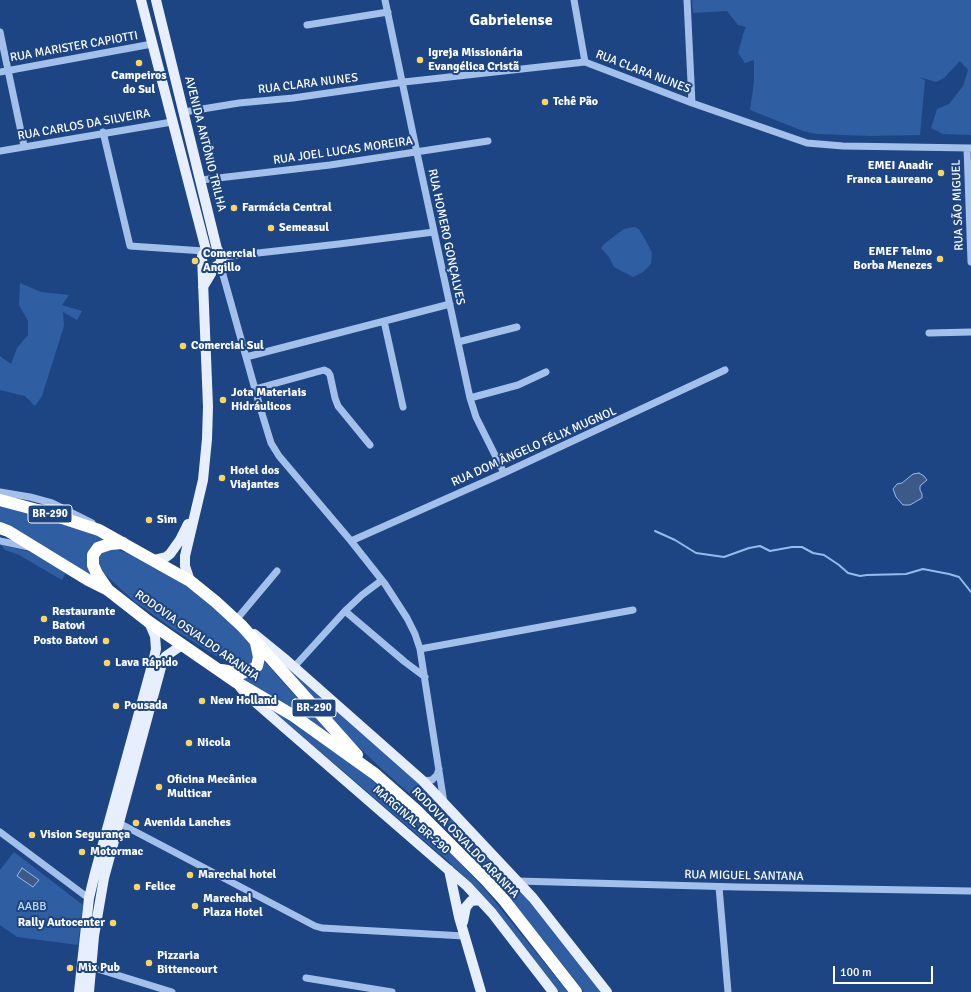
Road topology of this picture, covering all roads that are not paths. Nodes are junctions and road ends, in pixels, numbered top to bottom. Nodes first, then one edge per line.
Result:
1 (142, 0) edge
2 (156, 0) edge
3 (385, 0) edge
4 (574, 0) edge
5 (687, 0) edge
6 (388, 12) junction
7 (307, 25) dead end
8 (0, 32) edge
9 (152, 44) junction
10 (585, 62) junction
11 (8, 70) junction
12 (0, 72) edge
13 (402, 83) junction
14 (692, 103) junction
15 (184, 112) junction
16 (172, 122) junction
17 (103, 132) junction
18 (488, 141) dead end
19 (24, 146) junction
20 (969, 148) edge
21 (0, 151) edge
22 (417, 153) junction
23 (201, 180) junction
24 (970, 209) edge
25 (434, 232) junction
26 (205, 250) junction
27 (218, 259) junction
28 (203, 261) junction
29 (971, 262) edge
30 (203, 288) junction
31 (450, 304) junction
32 (384, 321) junction
33 (517, 327) dead end
34 (971, 332) edge
35 (929, 333) dead end
36 (458, 342) junction
37 (246, 357) junction
38 (725, 370) dead end
39 (546, 372) dead end
40 (255, 389) junction
41 (470, 398) junction
42 (403, 407) dead end
43 (370, 445) dead end
44 (504, 473) junction
45 (0, 492) edge
46 (0, 500) edge
47 (195, 514) junction
48 (0, 528) edge
49 (99, 530) junction
50 (0, 541) edge
51 (351, 541) junction
52 (123, 543) junction
53 (36, 548) junction
54 (153, 560) junction
55 (277, 571) dead end
56 (382, 580) junction
57 (190, 581) junction
58 (108, 590) junction
59 (633, 610) dead end
60 (345, 611) junction
61 (149, 622) junction
62 (239, 623) junction
63 (256, 641) junction
64 (182, 645) junction
65 (420, 649) junction
66 (159, 659) junction
67 (294, 667) junction
68 (219, 670) junction
69 (425, 677) junction
70 (236, 682) junction
71 (439, 769) junction
72 (375, 774) junction
73 (423, 781) junction
74 (444, 803) junction
75 (119, 823) junction
76 (0, 832) edge
77 (449, 870) junction
78 (517, 881) junction
79 (720, 887) junction
80 (971, 891) edge
81 (90, 898) junction
82 (480, 900) junction
83 (464, 932) junction
84 (86, 966) junction
85 (306, 978) dead end
86 (79, 992) edge
87 (89, 992) edge
88 (172, 992) edge
89 (392, 992) edge
90 (481, 992) edge
91 (553, 992) edge
92 (576, 992) edge
93 (607, 992) edge
94 (728, 992) edge

1 - 9 main road
2 - 15 main road, AVENIDA ANTÔNIO TRILHA
3 - 6 street, RUA HOMERO GONÇALVES
4 - 10 street
5 - 14 street
6 - 7 street
6 - 13 street, RUA HOMERO GONÇALVES
8 - 11 street
9 - 11 street, RUA MARISTER CAPIOTTI
9 - 16 main road
10 - 13 street, RUA CLARA NUNES
10 - 14 street, RUA CLARA NUNES
11 - 12 street, RUA MARISTER CAPIOTTI
11 - 19 street
13 - 15 street, RUA CLARA NUNES
13 - 22 street, RUA HOMERO GONÇALVES
14 - 20 street, RUA CLARA NUNES
15 - 23 main road, AVENIDA ANTÔNIO TRILHA
16 - 17 street, RUA CARLOS DA SILVEIRA
16 - 26 main road
17 - 19 street, RUA CARLOS DA SILVEIRA
17 - 26 street
18 - 22 street, RUA JOEL LUCAS MOREIRA
19 - 21 street, RUA CARLOS DA SILVEIRA
20 - 24 street, RUA SÃO MIGUEL
22 - 23 street, RUA JOEL LUCAS MOREIRA
22 - 25 street, RUA HOMERO GONÇALVES
23 - 27 main road, AVENIDA ANTÔNIO TRILHA
24 - 29 street, RUA SÃO MIGUEL
25 - 27 street
25 - 31 street, RUA HOMERO GONÇALVES
26 - 27 main road
26 - 28 main road
27 - 28 main road
27 - 30 main road
27 - 37 street
28 - 30 main road
30 - 47 main road
31 - 32 street
31 - 36 street, RUA HOMERO GONÇALVES
32 - 37 street
32 - 42 street
33 - 36 street
34 - 35 street
36 - 41 street, RUA HOMERO GONÇALVES
37 - 40 street
38 - 44 street, RUA DOM ÂNGELO FÉLIX MUGNOL
39 - 41 street
40 - 43 street
40 - 51 street
41 - 44 street, RUA HOMERO GONÇALVES
44 - 51 street, RUA DOM ÂNGELO FÉLIX MUGNOL
45 - 49 street
46 - 49 highway, RODOVIA OSVALDO ARANHA / BR-290
47 - 54 main road
47 - 57 main road
48 - 53 highway, RODOVIA OSVALDO ARANHA / BR-290
49 - 52 highway, RODOVIA OSVALDO ARANHA / BR-290
50 - 53 street
51 - 56 street
52 - 54 highway, RODOVIA OSVALDO ARANHA / BR-290
52 - 58 highway, BR-290
53 - 58 highway, RODOVIA OSVALDO ARANHA / BR-290
54 - 57 highway, RODOVIA OSVALDO ARANHA / BR-290
55 - 62 street
56 - 60 street
56 - 65 street
57 - 62 highway, RODOVIA OSVALDO ARANHA / BR-290
58 - 61 highway, RODOVIA OSVALDO ARANHA / BR-290
59 - 65 street
60 - 67 street
60 - 69 street
61 - 64 highway, RODOVIA OSVALDO ARANHA / BR-290
61 - 66 main road
62 - 63 highway, RODOVIA OSVALDO ARANHA / BR-290
62 - 67 main road
63 - 68 highway, BR-290
63 - 72 highway, RODOVIA OSVALDO ARANHA / BR-290
64 - 66 main road
64 - 68 highway, RODOVIA OSVALDO ARANHA / BR-290
65 - 69 street
66 - 75 main road
66 - 81 main road
67 - 73 main road
68 - 70 highway, RODOVIA OSVALDO ARANHA / BR-290
69 - 71 street
70 - 72 highway, RODOVIA OSVALDO ARANHA / BR-290
70 - 77 main road, MARGINAL BR-290
71 - 73 street
71 - 74 street
72 - 92 highway, RODOVIA OSVALDO ARANHA / BR-290
73 - 74 main road
74 - 78 main road
75 - 83 street
75 - 84 main road
76 - 81 street
77 - 82 main road, MARGINAL BR-290
77 - 83 main road
78 - 79 street, RUA MIGUEL SANTANA
78 - 93 main road
79 - 80 street, RUA MIGUEL SANTANA
79 - 94 street
81 - 84 main road
82 - 83 main road
82 - 91 main road, MARGINAL BR-290
83 - 90 main road
84 - 86 main road
84 - 87 main road
84 - 88 street
85 - 89 street

